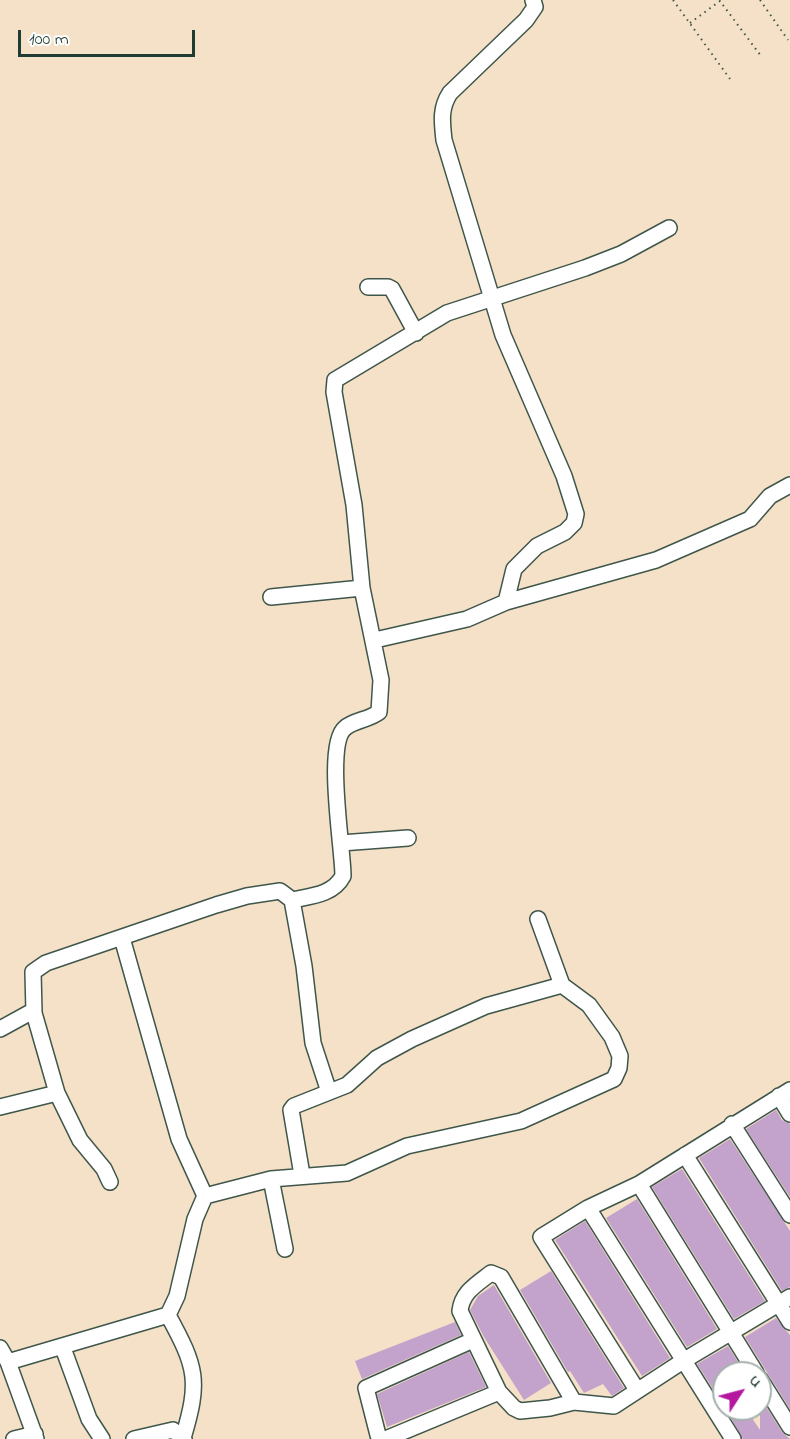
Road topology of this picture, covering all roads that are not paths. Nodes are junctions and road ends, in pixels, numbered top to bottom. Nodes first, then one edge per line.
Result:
1 (533, 0) edge
2 (669, 228) dead end
3 (368, 287) dead end
4 (492, 298) junction
5 (416, 333) junction
6 (790, 485) edge
7 (362, 588) junction
8 (271, 597) dead end
9 (506, 602) junction
10 (375, 640) junction
11 (408, 837) dead end
12 (341, 843) junction
13 (292, 900) junction
14 (538, 919) dead end
15 (122, 938) junction
16 (562, 984) junction
17 (34, 1013) junction
18 (0, 1029) edge
19 (329, 1092) junction
20 (57, 1093) junction
21 (784, 1093) edge
22 (0, 1107) edge
23 (790, 1114) edge
24 (732, 1124) junction
25 (685, 1155) junction
26 (302, 1175) junction
27 (271, 1179) junction
28 (110, 1182) dead end
29 (639, 1184) junction
30 (205, 1196) junction
31 (588, 1208) junction
32 (790, 1215) edge
33 (285, 1249) dead end
34 (784, 1300) edge
35 (168, 1316) junction
36 (790, 1322) edge
37 (730, 1332) junction
38 (473, 1340) junction
39 (0, 1348) edge
40 (63, 1348) junction
41 (683, 1360) junction
42 (748, 1361) edge
43 (8, 1362) junction
44 (637, 1390) junction
45 (499, 1392) junction
46 (772, 1398) edge
47 (573, 1402) junction
48 (790, 1427) edge
49 (36, 1437) edge
50 (14, 1439) edge
51 (102, 1439) edge
52 (134, 1439) edge
53 (184, 1439) edge
54 (733, 1439) edge

1 - 4 street
2 - 4 street
3 - 5 street
4 - 5 street
4 - 9 street
5 - 7 street
6 - 9 street
7 - 8 street
7 - 10 street
9 - 10 street
10 - 12 street
11 - 12 street
12 - 13 street
13 - 15 street
13 - 19 street
14 - 16 street
15 - 17 street
15 - 30 street
16 - 19 street
16 - 26 street
17 - 18 street
17 - 20 street
19 - 26 street
20 - 22 street
20 - 28 street
21 - 23 street
21 - 24 street
24 - 25 street
24 - 32 street
25 - 29 street
25 - 34 street
26 - 27 street
27 - 30 street
27 - 33 street
29 - 31 street
29 - 37 street
30 - 35 street
31 - 41 street
31 - 44 street
34 - 36 street
34 - 37 street
35 - 40 street
35 - 53 street
37 - 41 street
37 - 42 street
38 - 45 street
38 - 45 street
38 - 47 street
39 - 43 street
40 - 43 street
40 - 51 street
41 - 44 street
41 - 54 street
43 - 49 street
44 - 47 street
45 - 47 street
46 - 48 street
49 - 50 street
52 - 53 street

